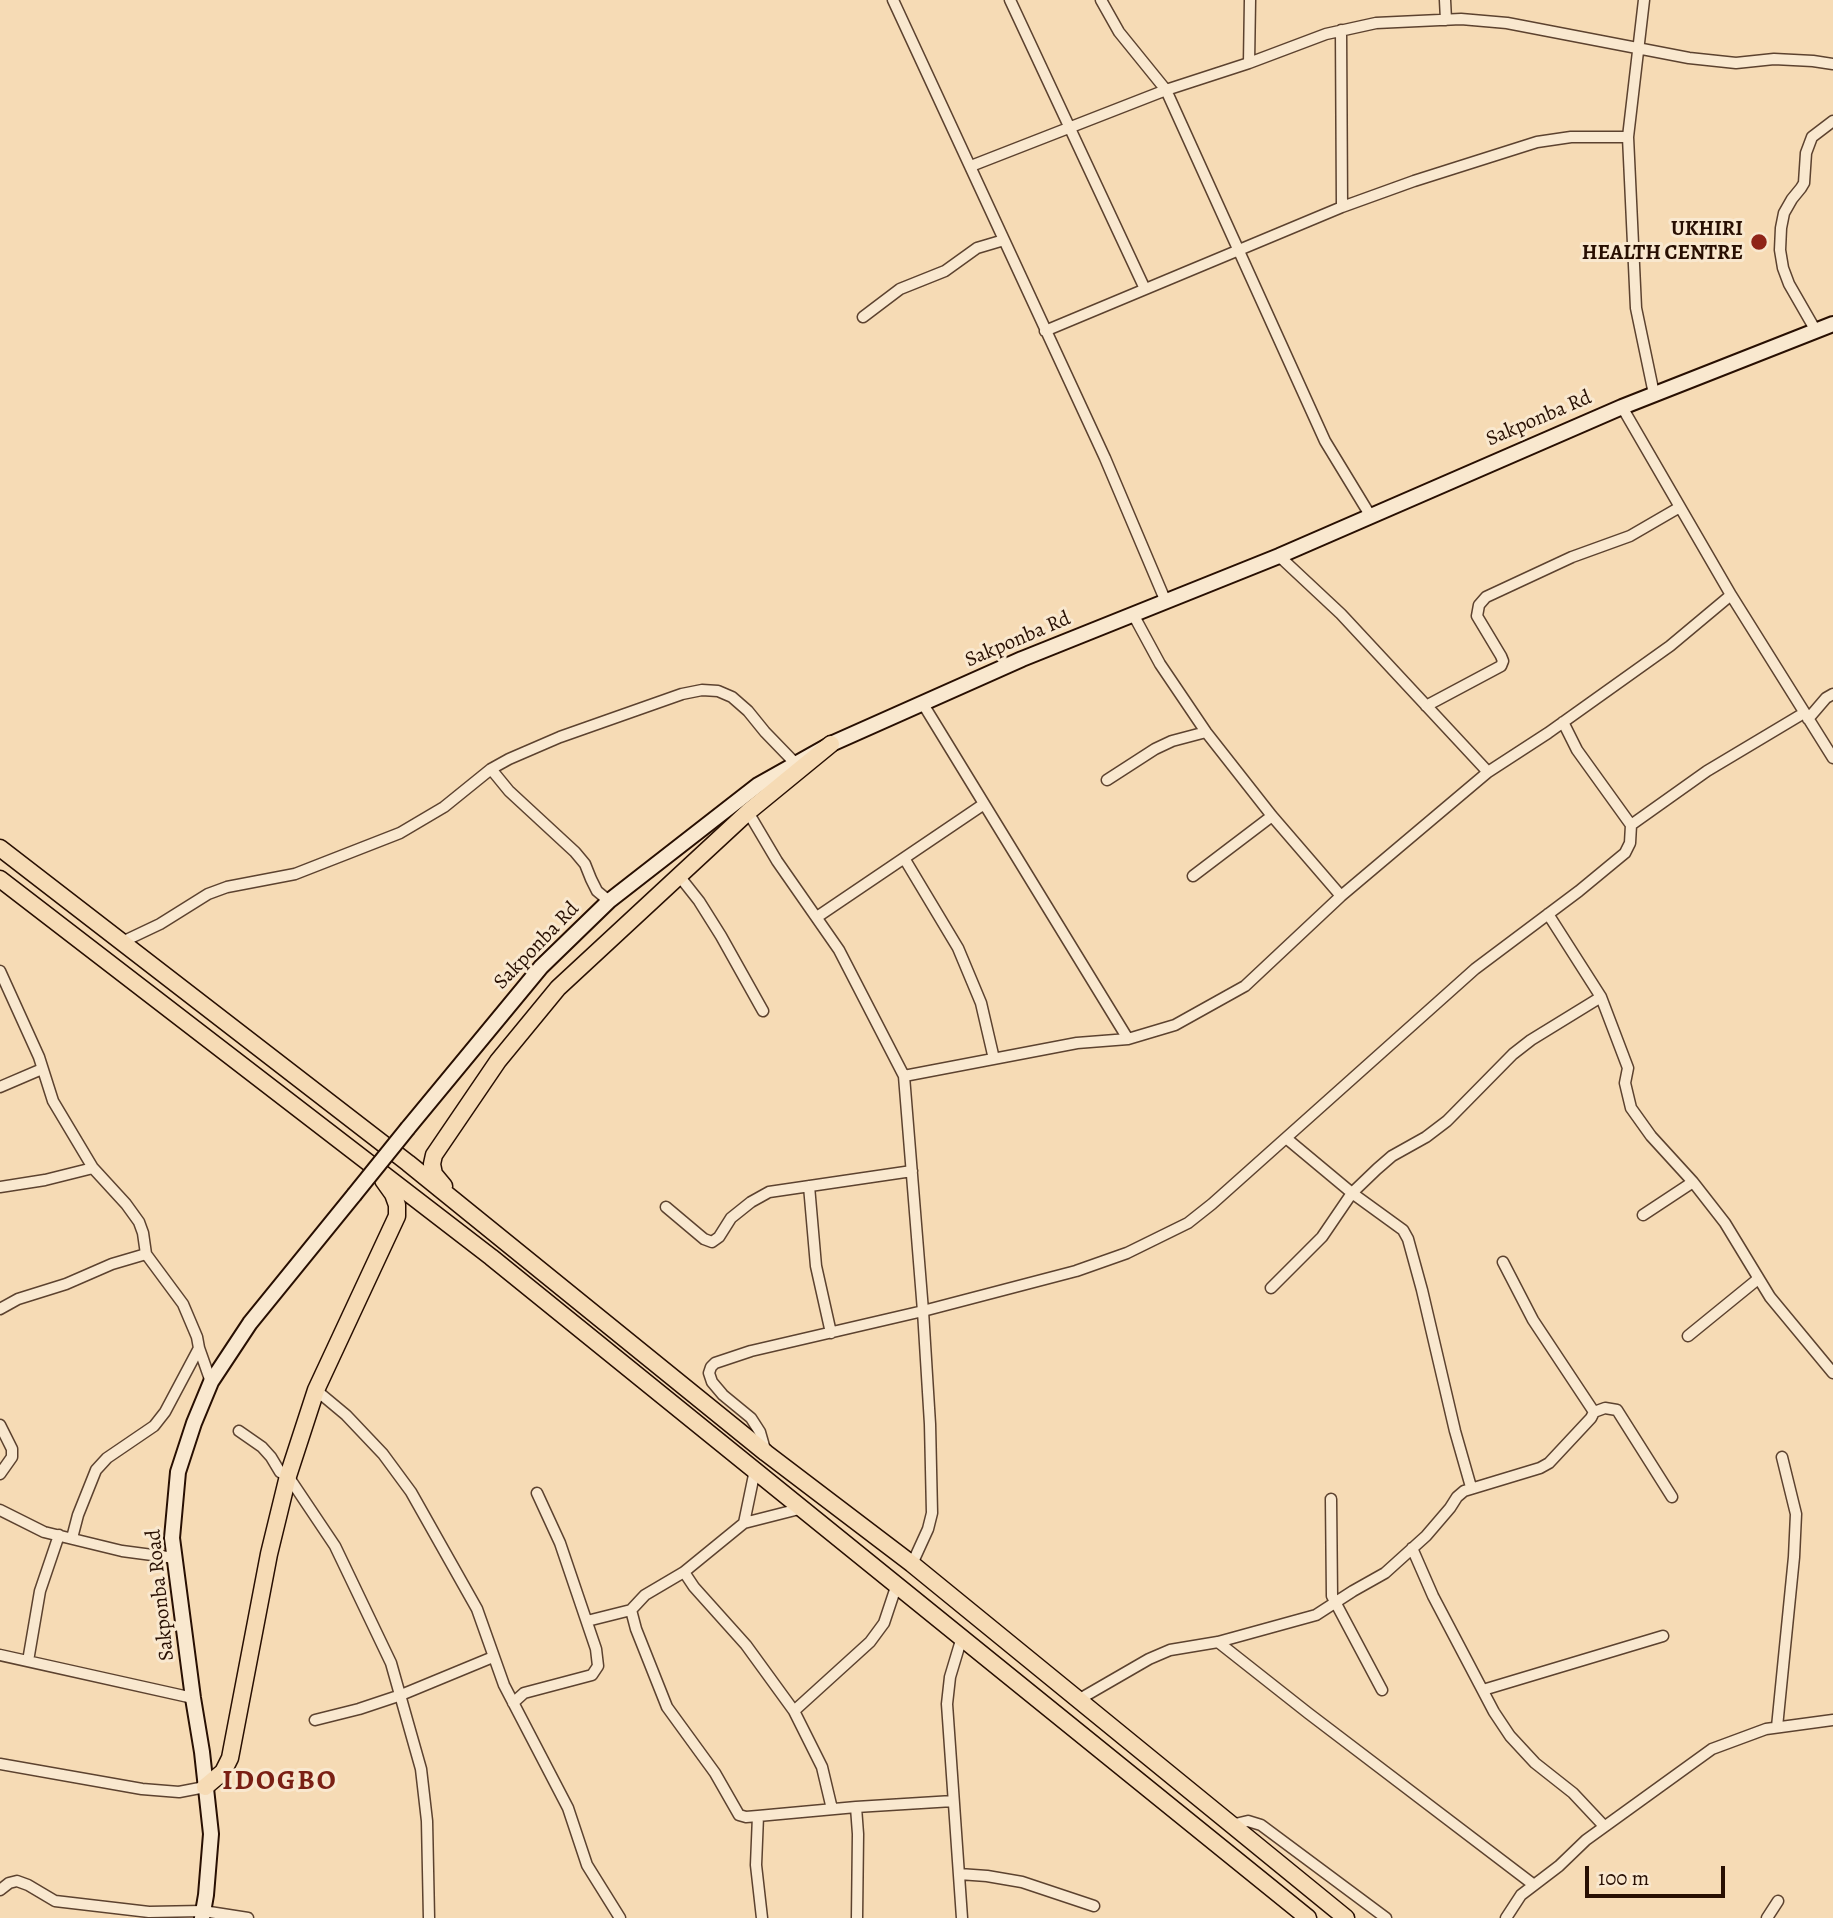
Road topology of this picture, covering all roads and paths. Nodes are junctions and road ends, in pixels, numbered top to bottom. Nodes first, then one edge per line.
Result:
1 (893, 0) edge
2 (1010, 0) edge
3 (1101, 0) edge
4 (1250, 0) edge
5 (1445, 0) edge
6 (1644, 0) edge
7 (1446, 20) junction
8 (1341, 30) junction
9 (1637, 47) junction
10 (1249, 63) junction
11 (1833, 64) edge
12 (1166, 90) junction
13 (1833, 121) edge
14 (1070, 128) junction
15 (1628, 137) junction
16 (971, 166) junction
17 (1342, 207) junction
18 (1004, 240) junction
19 (1239, 250) junction
20 (1145, 289) junction
21 (863, 317) dead end
22 (1833, 324) edge
23 (1045, 331) junction
24 (1816, 331) junction
25 (1654, 394) junction
26 (1622, 407) junction
27 (1680, 507) junction
28 (1370, 515) junction
29 (1279, 556) junction
30 (1731, 595) junction
31 (1166, 602) junction
32 (1134, 615) junction
33 (1833, 694) edge
34 (923, 704) junction
35 (1426, 706) junction
36 (1806, 716) junction
37 (1563, 722) junction
38 (1206, 732) junction
39 (831, 744) junction
40 (1833, 758) edge
41 (796, 764) junction
42 (491, 769) junction
43 (1488, 772) junction
44 (1107, 780) dead end
45 (984, 804) junction
46 (748, 812) junction
47 (1272, 817) junction
48 (1631, 825) junction
49 (0, 848) edge
50 (904, 858) junction
51 (1193, 876) dead end
52 (680, 877) junction
53 (0, 879) edge
54 (1340, 896) junction
55 (609, 901) junction
56 (1548, 914) junction
57 (817, 917) junction
58 (122, 943) junction
59 (0, 971) edge
60 (1601, 997) junction
61 (763, 1012) dead end
62 (1128, 1038) junction
63 (995, 1059) junction
64 (42, 1069) junction
65 (904, 1076) junction
66 (0, 1087) edge
67 (326, 1100) junction
68 (320, 1125) junction
69 (1286, 1138) junction
70 (433, 1155) junction
71 (93, 1168) junction
72 (912, 1171) junction
73 (1693, 1182) junction
74 (809, 1186) junction
75 (0, 1187) edge
76 (1352, 1193) junction
77 (354, 1195) joint
78 (666, 1207) dead end
79 (1643, 1215) dead end
80 (397, 1216) junction
81 (487, 1226) junction
82 (468, 1239) junction
83 (146, 1254) junction
84 (1503, 1262) dead end
85 (1758, 1279) junction
86 (1271, 1288) dead end
87 (0, 1309) edge
88 (923, 1311) junction
89 (831, 1333) junction
90 (1688, 1336) dead end
91 (199, 1348) junction
92 (1833, 1373) edge
93 (211, 1382) junction
94 (316, 1390) junction
95 (1594, 1412) junction
96 (0, 1425) edge
97 (239, 1431) dead end
98 (766, 1453) junction
99 (271, 1457) junction
100 (1782, 1457) dead end
101 (293, 1459) junction
102 (755, 1470) junction
103 (0, 1474) edge
104 (288, 1476) junction
105 (1471, 1488) junction
106 (537, 1493) dead end
107 (1672, 1497) dead end
108 (1331, 1499) dead end
109 (803, 1508) junction
110 (0, 1510) edge
111 (744, 1522) junction
112 (59, 1535) junction
113 (72, 1538) junction
114 (1412, 1548) junction
115 (175, 1558) junction
116 (912, 1564) junction
117 (684, 1572) junction
118 (897, 1584) junction
119 (1335, 1604) junction
120 (631, 1609) junction
121 (587, 1621) junction
122 (1663, 1636) dead end
123 (962, 1637) junction
124 (1218, 1642) junction
125 (0, 1655) edge
126 (493, 1657) junction
127 (28, 1661) junction
128 (1382, 1690) dead end
129 (1483, 1690) junction
130 (401, 1695) junction
131 (193, 1698) junction
132 (1078, 1700) junction
133 (513, 1703) junction
134 (794, 1711) junction
135 (315, 1720) dead end
136 (1833, 1720) edge
137 (1777, 1727) junction
138 (1122, 1736) junction
139 (1107, 1754) junction
140 (0, 1764) edge
141 (205, 1787) junction
142 (953, 1801) junction
143 (856, 1807) junction
144 (832, 1809) junction
145 (758, 1816) junction
146 (1231, 1825) junction
147 (1604, 1826) junction
148 (959, 1874) junction
149 (1534, 1885) junction
150 (0, 1890) edge
151 (1778, 1901) dead end
152 (1094, 1906) dead end
153 (202, 1915) edge
154 (248, 1918) edge
155 (429, 1918) edge
156 (620, 1918) edge
157 (762, 1918) edge
158 (857, 1918) edge
159 (962, 1918) edge
160 (1308, 1918) edge
161 (1346, 1918) edge
162 (1386, 1918) edge
163 (1506, 1918) edge
164 (1767, 1918) edge

1 - 16 street
2 - 14 street
3 - 12 street
4 - 10 street
5 - 7 street
6 - 9 street
7 - 8 street
7 - 9 street
8 - 10 street
8 - 17 street
9 - 11 street
9 - 15 street
10 - 12 street
12 - 14 street
12 - 19 street
13 - 24 street
14 - 16 street
14 - 20 street
15 - 17 street
15 - 25 street
16 - 18 street
17 - 19 street
18 - 21 street
18 - 23 street
19 - 20 street
19 - 28 street
20 - 23 street
22 - 24 main road, Sakponba Rd
23 - 31 street
24 - 25 main road, Sakponba Rd
25 - 26 main road, Sakponba Rd
26 - 27 street
26 - 28 main road, Sakponba Rd
27 - 30 street
27 - 35 street
28 - 29 main road, Sakponba Rd
29 - 31 main road, Sakponba Rd
29 - 35 street
30 - 36 street
30 - 37 street
31 - 32 main road, Sakponba Rd
32 - 34 main road, Sakponba Rd
32 - 38 street
33 - 36 street
34 - 39 main road, Sakponba Rd
34 - 45 street
35 - 43 street
36 - 40 street
36 - 48 street
37 - 43 street
37 - 48 street
38 - 44 street
38 - 47 street
39 - 41 main road, Sakponba Rd
39 - 46 highway
41 - 42 street
41 - 55 main road, Sakponba Rd
42 - 55 street
42 - 58 street
43 - 54 street
45 - 50 street
45 - 62 street
46 - 52 highway
46 - 57 street
47 - 51 street
47 - 54 street
48 - 56 street
49 - 58 highway
50 - 57 street
50 - 63 street
52 - 61 street
52 - 70 highway
53 - 68 highway
54 - 62 street
55 - 77 main road, Sakponba Rd, bridge
56 - 60 street
56 - 69 street
57 - 65 street
58 - 67 highway
59 - 64 street
60 - 73 street
60 - 76 street
62 - 63 street
63 - 65 street
64 - 66 street
64 - 71 street
65 - 72 street
67 - 70 highway
67 - 81 highway
68 - 80 highway
68 - 82 highway
69 - 76 street
69 - 88 street
70 - 81 highway
71 - 75 street
71 - 83 street
72 - 74 street
72 - 88 street
73 - 79 street
73 - 85 street
74 - 78 street
74 - 89 street
76 - 86 street
76 - 105 street
77 - 93 main road, Sakponba Road
80 - 82 highway
80 - 94 highway
81 - 98 highway
82 - 102 highway
83 - 87 street
83 - 91 street
84 - 95 street
85 - 90 street
85 - 92 street
88 - 89 street
88 - 116 street
89 - 98 street
91 - 93 street
91 - 113 street
93 - 115 main road, Sakponba Road
94 - 101 highway
94 - 126 street
95 - 105 street
95 - 107 street
96 - 103 street
97 - 99 street
98 - 116 highway
99 - 101 street
99 - 104 street
100 - 137 street
101 - 104 highway
102 - 109 highway
102 - 111 street
104 - 130 street
104 - 141 highway
105 - 114 street
106 - 121 street
108 - 119 street
109 - 111 street
109 - 118 highway
110 - 112 street
111 - 117 street
112 - 113 street
112 - 127 street
113 - 115 street
114 - 119 street
114 - 129 street
115 - 131 main road, Sakponba Road
116 - 132 highway
117 - 120 street
117 - 134 street
118 - 123 highway
118 - 134 street
119 - 124 street
119 - 128 street
120 - 121 street
120 - 145 street
121 - 133 street
122 - 129 street
123 - 139 highway
123 - 142 street
124 - 132 street
124 - 149 street
125 - 127 street
126 - 130 street
126 - 133 street
127 - 131 street
129 - 147 street
130 - 135 street
130 - 155 street
131 - 141 main road, Sakponba Road
132 - 138 highway
133 - 156 street
134 - 144 street
136 - 137 street
137 - 147 street
138 - 139 highway
138 - 146 highway
139 - 160 highway
140 - 141 street
141 - 153 main road, Sakponba Road
142 - 143 street
142 - 148 street
143 - 144 street
143 - 158 street
144 - 145 street
145 - 157 street
146 - 161 highway
146 - 162 street
147 - 149 street
148 - 152 street
148 - 159 street
149 - 163 street
150 - 153 street
151 - 164 street
153 - 154 street

